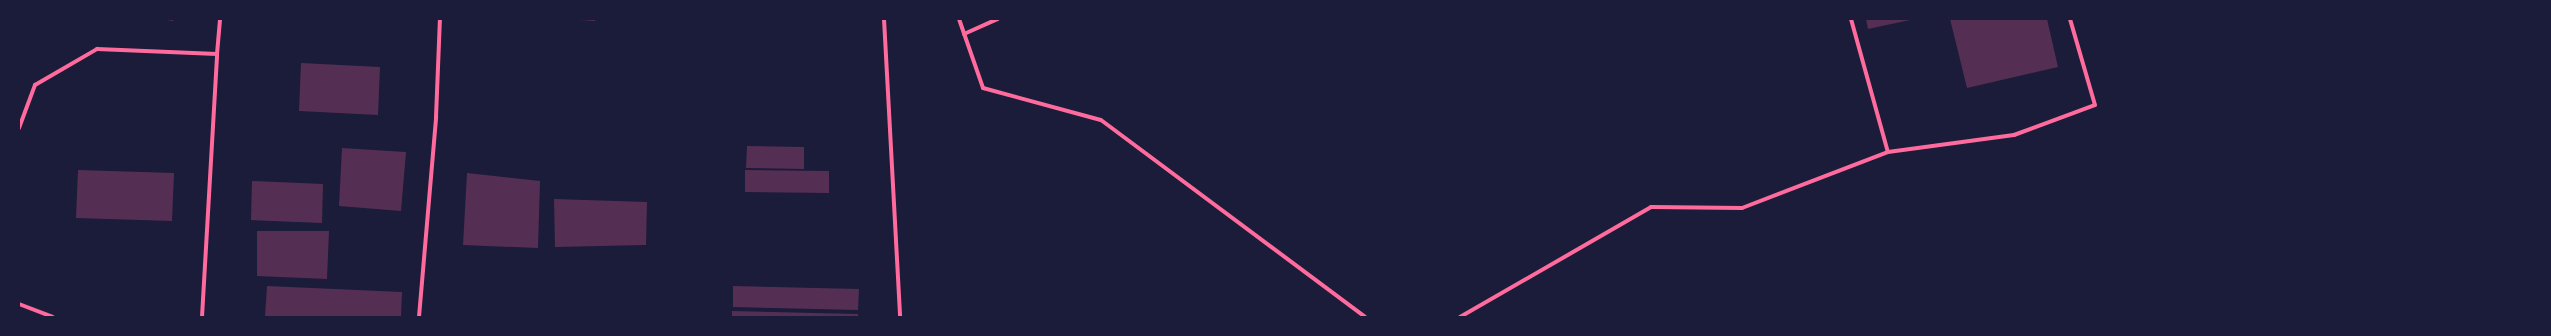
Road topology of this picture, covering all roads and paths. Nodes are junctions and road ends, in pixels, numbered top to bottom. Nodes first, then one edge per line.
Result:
1 (220, 19) edge
2 (440, 19) edge
3 (884, 19) edge
4 (959, 19) edge
5 (998, 19) edge
6 (1851, 19) edge
7 (2070, 19) edge
8 (964, 34) junction
9 (217, 54) junction
10 (19, 128) edge
11 (1888, 152) junction
12 (19, 304) edge
13 (53, 317) edge
14 (202, 317) edge
15 (419, 317) edge
16 (900, 317) edge
17 (1365, 317) edge
18 (1460, 317) edge

1 - 9 street
2 - 15 street
3 - 16 street
4 - 8 street
5 - 8 street
6 - 11 street
7 - 11 street
8 - 17 street
9 - 10 street
9 - 14 street
11 - 18 street
12 - 13 street

